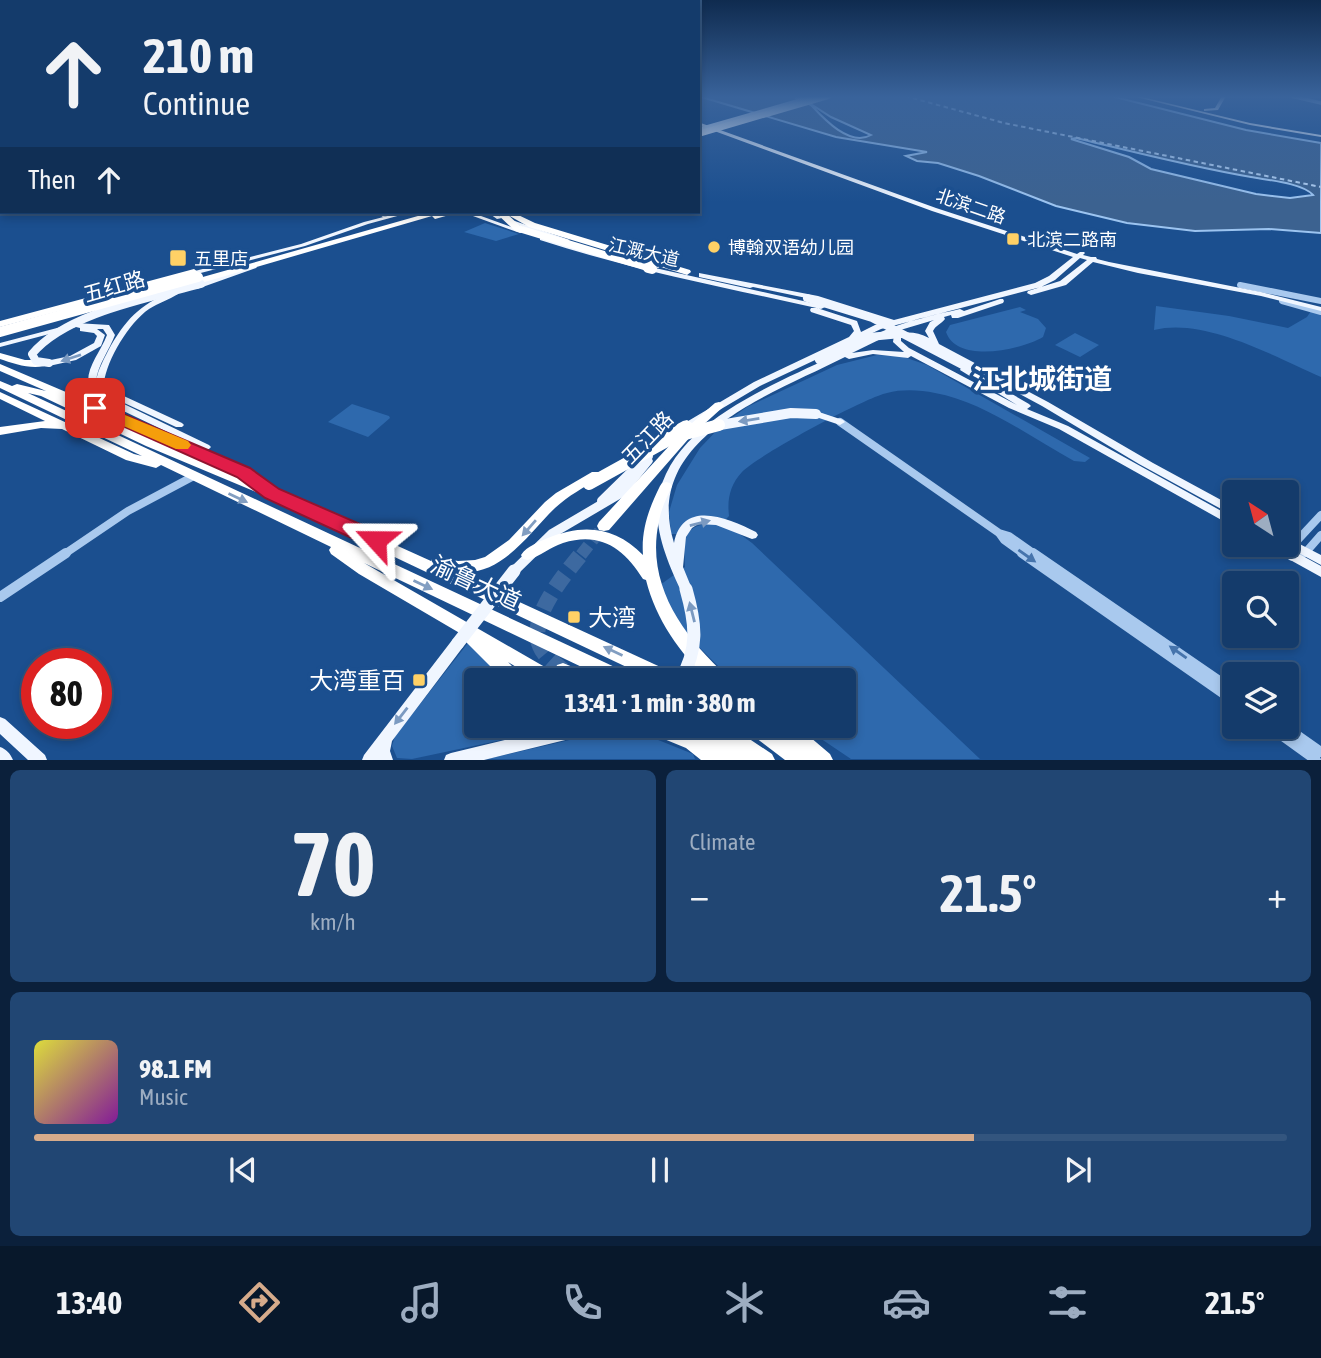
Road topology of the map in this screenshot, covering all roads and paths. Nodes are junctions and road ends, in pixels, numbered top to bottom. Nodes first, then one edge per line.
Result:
1 (724, 131) edge
2 (1298, 131) edge
3 (1303, 131) edge
4 (1321, 135) edge
5 (401, 214) edge
6 (429, 214) edge
7 (430, 214) edge
8 (471, 214) edge
9 (511, 214) edge
10 (499, 215) edge
11 (308, 243) junction
12 (320, 250) junction
13 (1080, 255) junction
14 (274, 257) junction
15 (1094, 258) junction
16 (236, 263) junction
17 (1070, 264) junction
18 (1083, 268) junction
19 (233, 274) junction
20 (687, 275) junction
21 (198, 278) junction
22 (734, 285) junction
23 (1000, 301) junction
24 (1321, 307) edge
25 (928, 312) junction
26 (873, 315) junction
27 (841, 317) junction
28 (892, 326) junction
29 (878, 327) junction
30 (72, 330) joint
31 (0, 331) edge
32 (913, 337) junction
33 (852, 338) junction
34 (25, 339) junction
35 (0, 347) edge
36 (945, 350) junction
37 (0, 356) edge
38 (925, 359) junction
39 (822, 362) junction
40 (49, 363) junction
41 (0, 367) edge
42 (966, 369) junction
43 (0, 384) edge
44 (0, 395) edge
45 (723, 403) junction
46 (150, 421) junction
47 (840, 422) joint
48 (687, 424) junction
49 (179, 425) dead end
50 (719, 425) junction
51 (1065, 428) junction
52 (71, 429) junction
53 (0, 431) edge
54 (140, 450) junction
55 (1149, 465) junction
56 (192, 477) junction
57 (666, 486) junction
58 (272, 494) junction
59 (1222, 505) edge
60 (547, 509) junction
61 (1321, 514) edge
62 (1222, 516) edge
63 (567, 525) junction
64 (604, 526) tunnel mouth
65 (999, 533) junction
66 (752, 535) dead end
67 (1321, 535) edge
68 (317, 536) junction
69 (1299, 538) edge
70 (1299, 550) edge
71 (1306, 552) junction
72 (1299, 554) edge
73 (528, 555) junction
74 (413, 557) junction
75 (1321, 560) edge
76 (678, 567) junction
77 (1321, 572) edge
78 (653, 584) junction
79 (0, 597) edge
80 (455, 622) junction
81 (503, 668) edge
82 (545, 668) edge
83 (600, 668) edge
84 (647, 668) edge
85 (688, 668) edge
86 (709, 668) edge
87 (1222, 683) edge
88 (1222, 693) edge
89 (0, 724) edge
90 (386, 736) junction
91 (1299, 737) edge
92 (544, 738) edge
93 (682, 738) edge
94 (706, 738) edge
95 (732, 738) edge
96 (771, 738) edge
97 (797, 738) edge
98 (1287, 739) edge
99 (1321, 752) edge
100 (0, 754) edge
101 (6, 760) edge
102 (40, 760) edge
103 (369, 760) edge
104 (386, 760) edge
105 (451, 760) edge
106 (717, 760) edge
107 (740, 760) edge
108 (766, 760) edge
109 (801, 760) edge
110 (824, 760) edge
111 (1316, 760) edge

1 - 13 main road, 北滨二路
2 - 4 main road
3 - 4 main road
5 - 11 main road
6 - 14 highway, 五红路
7 - 12 highway
8 - 20 main road, 江溉大道
9 - 20 highway
10 - 20 main road, 江溉大道
10 - 20 highway, bridge
11 - 14 highway
11 - 16 main road
12 - 14 highway
12 - 19 highway
13 - 15 main road, 北滨二路
13 - 17 main road, 五江路
14 - 16 highway
14 - 19 main road
14 - 21 highway, 五红路
15 - 18 main road, 五江路
15 - 24 main road, 北滨二路
16 - 21 main road
17 - 18 main road
17 - 25 main road, 五江路
18 - 23 main road, 五江路
19 - 21 main road
20 - 22 main road, 江溉大道
21 - 31 highway, 五红路, bridge
21 - 31 highway, 五红路, bridge
21 - 40 main road, bridge
21 - 46 main road, bridge
22 - 26 main road
22 - 27 main road
22 - 32 main road, 江溉大道, bridge
22 - 42 main road, 江溉大道, bridge
23 - 28 main road, 五江路
23 - 36 main road
25 - 26 main road
25 - 28 main road, 五江路
26 - 28 main road
27 - 29 main road
27 - 33 main road
28 - 29 main road, 五江路
28 - 39 main road, 五江路
29 - 33 main road, 五江路
30 - 34 main road
30 -> 40 main road
32 - 39 main road, bridge
32 - 42 main road, 江溉大道, bridge
33 - 45 main road, 五江路
34 - 35 main road
34 - 46 main road
36 - 38 main road
36 - 55 main road
37 - 40 highway, bridge
38 - 39 main road
38 - 51 main road
39 - 45 main road
39 - 57 main road, 五江路
41 - 46 highway
42 - 51 main road
42 - 55 main road
43 - 54 highway
44 - 52 highway
45 - 48 main road, 五江路
45 - 64 highway
46 - 49 main road
46 - 58 highway, 渝鲁大道
47 -> 50 main road, bridge
47 - 65 street
48 - 60 highway
48 - 63 main road, 五江路
50 - 60 highway, bridge
50 - 63 main road, bridge
51 - 62 main road
52 - 53 highway
52 - 54 highway
54 - 56 highway, 渝鲁大道
54 - 58 highway
55 - 59 main road
56 -> 68 highway, 渝鲁大道
56 - 79 street
57 - 76 main road, 五江路
57 - 78 highway
58 - 74 highway, 渝鲁大道
60 -> 74 highway
61 - 69 street
63 - 73 main road, 五江路
87 -> 65 street
65 -> 88 street
76 -> 66 main road
67 - 71 street
68 - 80 highway
68 -> 83 highway, 渝鲁大道
70 - 71 main road
71 - 75 main road
72 - 77 main road
73 - 78 highway
73 -> 90 main road, 五江路, bridge
84 -> 74 highway, 渝鲁大道
85 -> 76 main road, 五江路, bridge
78 - 86 highway
80 - 81 highway
80 - 82 highway
89 - 102 main road
90 - 103 main road, 五江路
90 - 104 main road
91 - 99 street
92 - 105 main road
93 - 106 highway
94 - 107 highway
95 - 108 highway
96 - 109 highway
97 - 110 highway
98 - 111 street
100 - 101 main road

